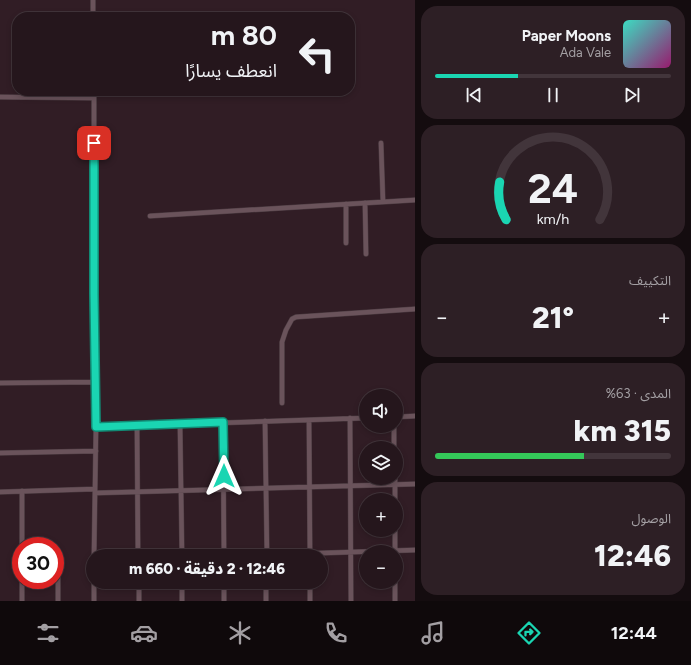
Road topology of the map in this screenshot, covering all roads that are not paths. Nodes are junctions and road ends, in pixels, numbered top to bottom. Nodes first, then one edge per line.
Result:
1 (94, 0) edge
2 (94, 12) edge
3 (0, 97) edge
4 (94, 98) joint
5 (381, 143) dead end
6 (415, 200) edge
7 (383, 202) junction
8 (366, 203) junction
9 (346, 204) junction
10 (150, 216) dead end
11 (346, 242) dead end
12 (366, 254) dead end
13 (415, 309) edge
14 (95, 382) junction
15 (0, 383) edge
16 (282, 403) dead end
17 (415, 416) edge
18 (403, 417) edge
19 (350, 418) junction
20 (359, 418) edge
21 (309, 420) junction
22 (265, 421) junction
23 (223, 422) junction
24 (180, 424) junction
25 (137, 425) junction
26 (96, 427) junction
27 (96, 451) junction
28 (0, 453) edge
29 (403, 484) edge
30 (415, 484) edge
31 (373, 485) edge
32 (351, 486) junction
33 (310, 487) junction
34 (266, 488) junction
35 (224, 490) junction
36 (22, 491) junction
37 (95, 491) junction
38 (181, 491) junction
39 (0, 492) edge
40 (138, 492) junction
41 (22, 537) edge
42 (94, 549) edge
43 (138, 549) edge
44 (182, 549) edge
45 (224, 549) edge
46 (267, 549) edge
47 (310, 549) edge
48 (415, 550) edge
49 (403, 551) edge
50 (352, 552) junction
51 (359, 552) edge
52 (328, 554) edge
53 (22, 589) edge
54 (58, 589) edge
55 (94, 589) edge
56 (139, 589) edge
57 (182, 589) edge
58 (224, 589) edge
59 (266, 589) edge
60 (310, 589) edge
61 (395, 589) edge
62 (22, 601) edge
63 (58, 601) edge
64 (94, 601) edge
65 (139, 601) edge
66 (182, 601) edge
67 (224, 601) edge
68 (266, 601) edge
69 (310, 601) edge
70 (351, 601) edge
71 (395, 601) edge

1 - 2 street
3 - 4 street
4 - 14 street
5 - 7 street
6 - 7 street
7 - 8 street
8 - 9 street
8 - 12 street
9 - 10 street
9 - 11 street
13 - 16 street
14 - 15 street
14 - 26 street
17 - 18 street
19 - 20 street
19 - 21 street
19 - 32 street
21 - 22 street
21 - 33 street
22 - 23 street
22 - 34 street
23 - 24 street
23 - 35 street
24 - 25 street
24 - 38 street
25 - 26 street
25 - 40 street
26 - 27 street
27 - 28 street
27 - 37 street
29 - 30 street
31 - 32 street
32 - 33 street
32 - 50 street
33 - 34 street
33 - 47 street
34 - 35 street
34 - 46 street
35 - 38 street
35 - 45 street
36 - 37 street
36 - 39 street
36 - 41 street
37 - 40 street
37 - 42 street
38 - 40 street
38 - 44 street
40 - 43 street
48 - 49 street
50 - 51 street
50 - 52 street
50 - 70 street
53 - 62 street
54 - 63 street
55 - 64 street
56 - 65 street
57 - 66 street
58 - 67 street
59 - 68 street
60 - 69 street
61 - 71 street

